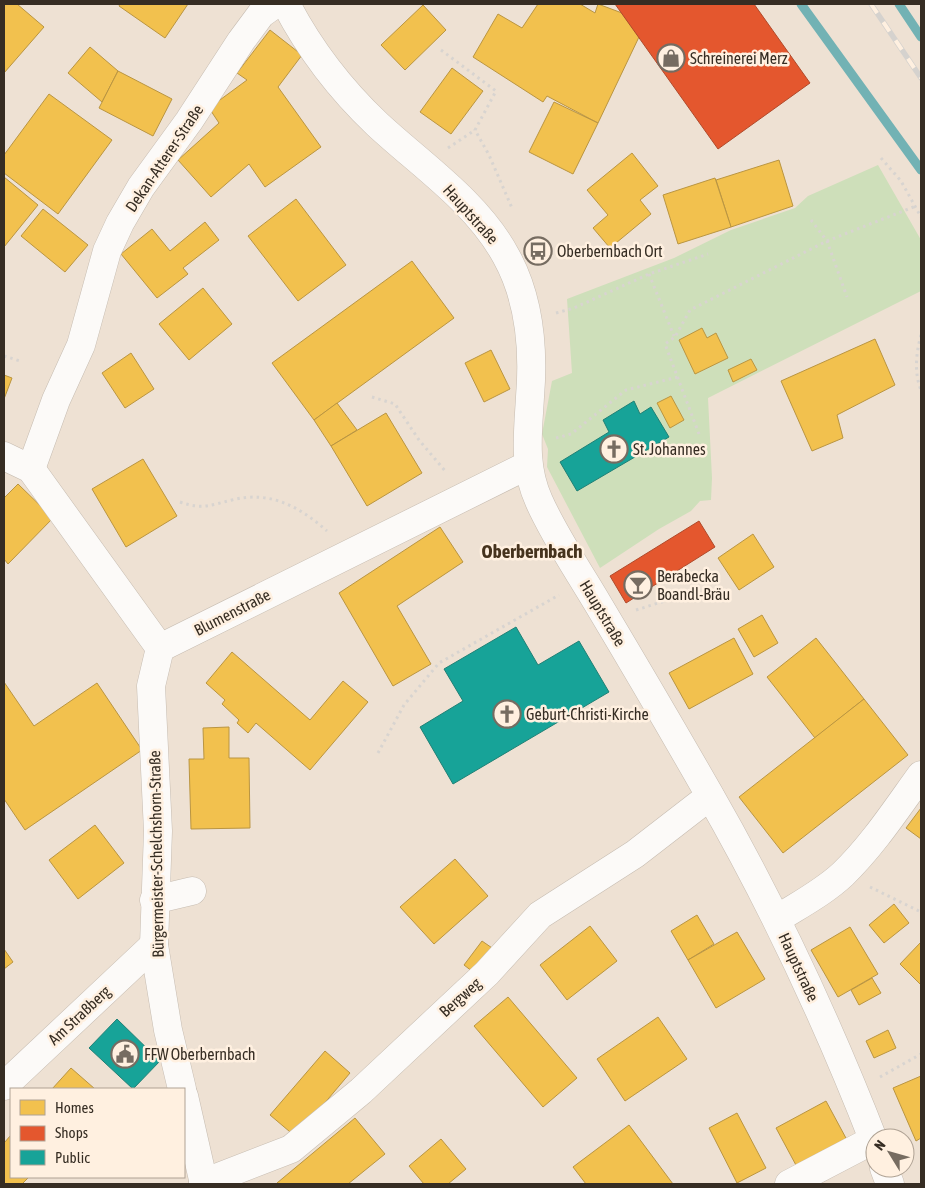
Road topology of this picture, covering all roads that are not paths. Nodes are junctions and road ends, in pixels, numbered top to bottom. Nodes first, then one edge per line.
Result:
1 (275, 4) edge
2 (286, 4) edge
3 (4, 456) edge
4 (528, 464) junction
5 (31, 469) junction
6 (160, 648) junction
7 (921, 774) edge
8 (710, 796) junction
9 (192, 890) dead end
10 (154, 900) junction
11 (777, 919) junction
12 (154, 944) junction
13 (4, 1086) edge
14 (182, 1088) edge
15 (185, 1100) edge
16 (868, 1128) edge
17 (865, 1146) edge
18 (204, 1184) edge
19 (789, 1184) edge

1 - 5 street, Dekan-Atterer-Straße
2 - 4 street, Hauptstraße
3 - 5 street
4 - 6 street, Blumenstraße
4 - 8 street, Hauptstraße
5 - 6 street
6 - 10 street, Bürgermeister-Schelchshorn-Straße
7 - 11 street
8 - 11 street, Hauptstraße
8 - 18 street, Bergweg
9 - 10 street
10 - 12 street, Bürgermeister-Schelchshorn-Straße
11 - 16 street, Hauptstraße
12 - 13 street, Am Straßberg
12 - 14 street, Bürgermeister-Schelchshorn-Straße
15 - 18 street
17 - 19 street

